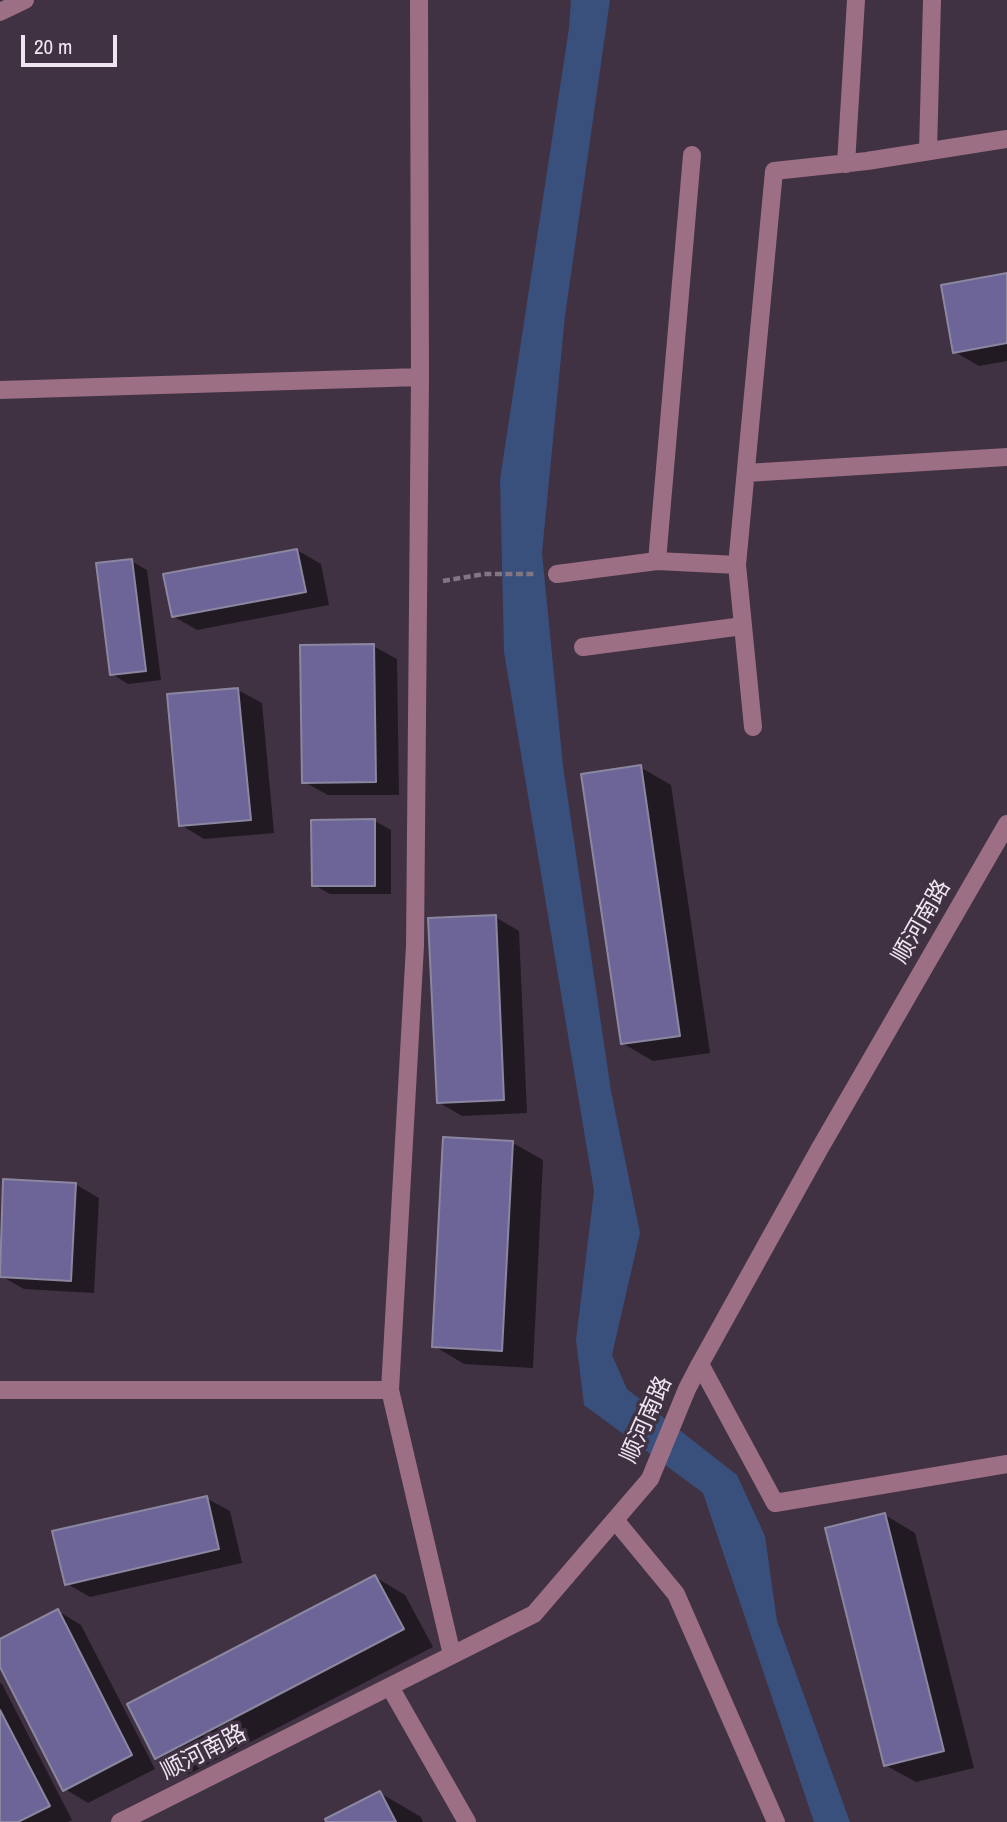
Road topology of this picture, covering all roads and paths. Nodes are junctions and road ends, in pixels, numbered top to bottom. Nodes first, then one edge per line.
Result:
1 (25, 0) edge
2 (419, 0) edge
3 (856, 0) edge
4 (932, 0) edge
5 (0, 12) edge
6 (1007, 124) edge
7 (1007, 139) edge
8 (928, 152) junction
9 (692, 155) dead end
10 (846, 164) junction
11 (420, 377) junction
12 (0, 390) edge
13 (1007, 457) edge
14 (746, 473) junction
15 (657, 561) junction
16 (737, 565) junction
17 (557, 574) joint
18 (418, 586) junction
19 (743, 626) junction
20 (583, 647) dead end
21 (753, 727) dead end
22 (1007, 824) edge
23 (700, 1364) junction
24 (0, 1390) edge
25 (390, 1390) junction
26 (1007, 1464) edge
27 (615, 1520) junction
28 (452, 1655) junction
29 (390, 1687) junction
30 (120, 1822) edge
31 (467, 1822) edge
32 (776, 1822) edge

1 - 5 street
2 - 11 street
3 - 10 street
4 - 8 street
6 - 7 street
7 - 8 street
8 - 10 street
9 - 15 street
10 - 14 street
11 - 12 street
11 - 18 street
13 - 14 street
14 - 16 street
15 - 16 street
15 - 17 street
16 - 19 street
17 - 18 path
18 - 25 street
19 - 20 street
19 - 21 street
22 - 23 street, 顺河南路
23 - 26 street
23 - 27 street, 顺河南路
24 - 25 street
25 - 28 street
27 - 28 street, 顺河南路
27 - 32 street
28 - 29 street, 顺河南路
29 - 30 street, 顺河南路
29 - 31 street

